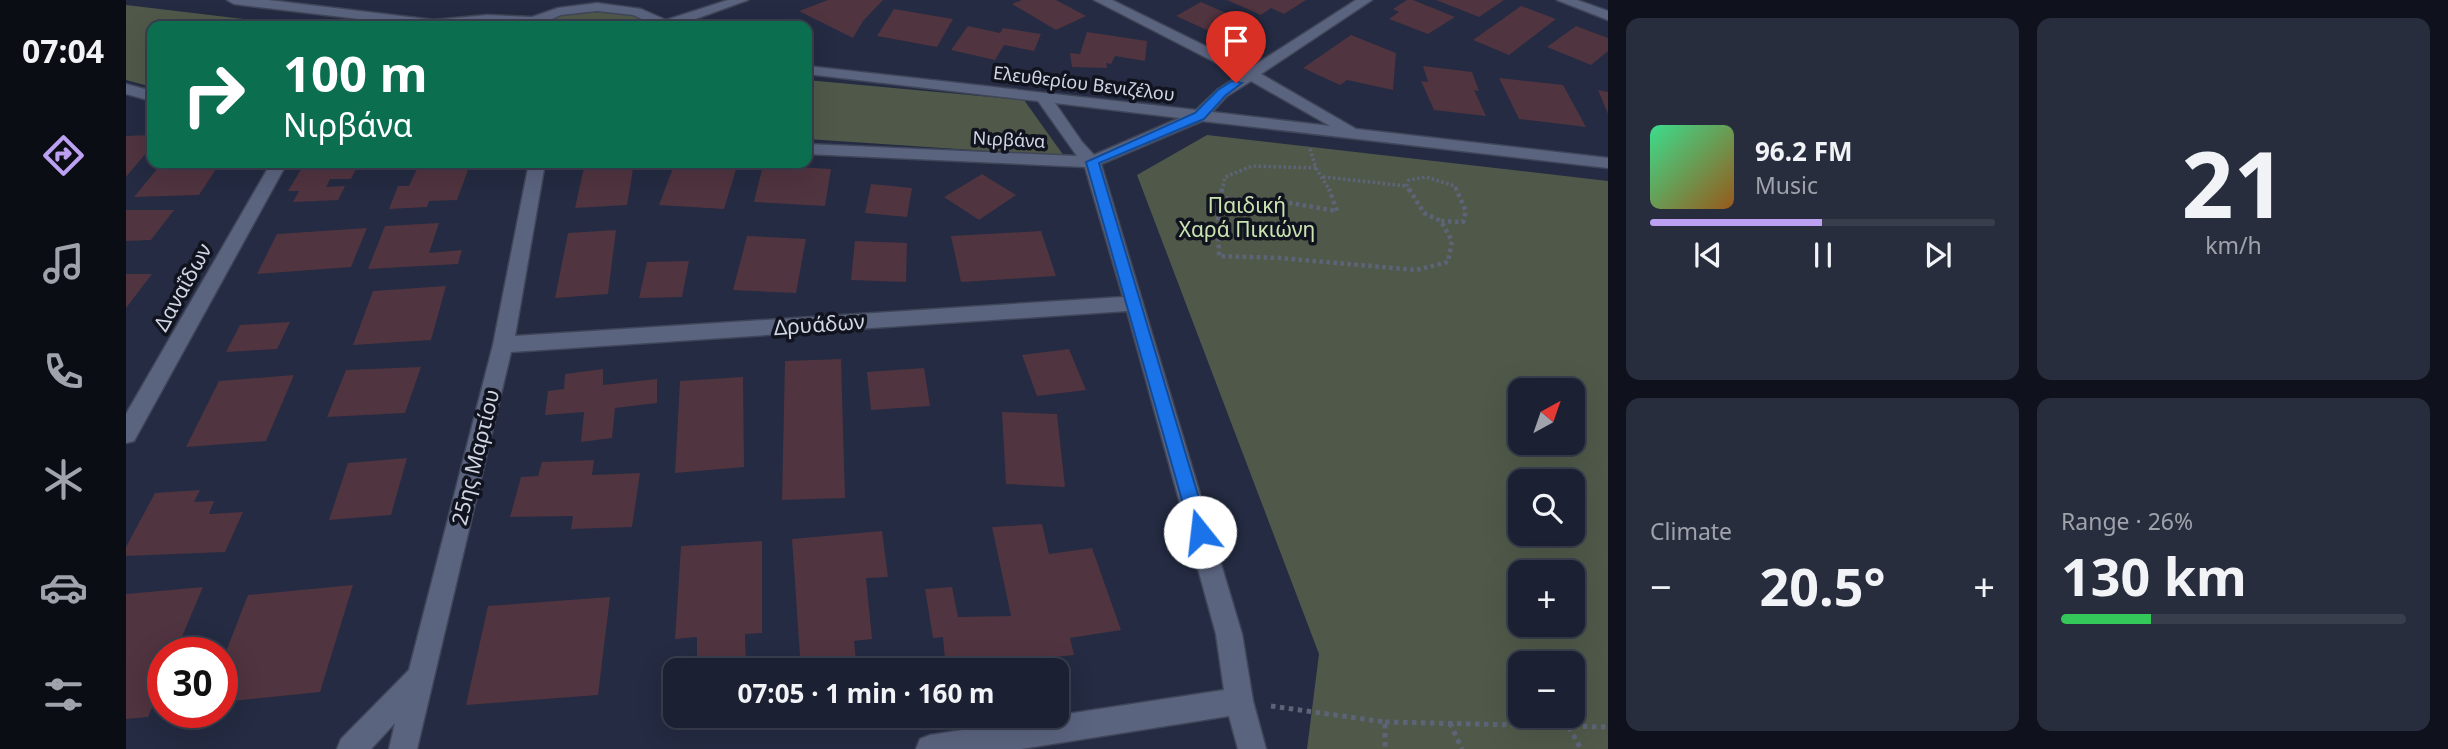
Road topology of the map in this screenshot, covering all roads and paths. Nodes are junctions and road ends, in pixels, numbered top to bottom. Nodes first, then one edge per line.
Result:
1 (234, 0) edge
2 (741, 0) edge
3 (1101, 0) edge
4 (1365, 0) edge
5 (1564, 0) edge
6 (571, 4) edge
7 (1608, 16) edge
8 (404, 21) edge
9 (470, 21) edge
10 (508, 21) edge
11 (534, 21) edge
12 (659, 21) edge
13 (680, 21) edge
14 (812, 71) edge
15 (1250, 74) junction
16 (126, 89) edge
17 (147, 95) edge
18 (1043, 98) junction
19 (1199, 116) junction
20 (1303, 128) junction
21 (1357, 134) junction
22 (812, 149) edge
23 (1092, 162) junction
24 (1608, 163) edge
25 (276, 168) edge
26 (536, 168) edge
27 (1316, 168) junction
28 (1323, 177) junction
29 (1406, 186) junction
30 (1219, 198) junction
31 (1441, 221) junction
32 (1135, 303) junction
33 (503, 345) junction
34 (126, 434) edge
35 (421, 677) junction
36 (1239, 701) junction
37 (1385, 722) junction
38 (1450, 723) junction
39 (1508, 724) edge
40 (1585, 726) edge
41 (1608, 727) edge
42 (1570, 728) edge
43 (351, 749) edge
44 (403, 749) edge
45 (930, 749) edge
46 (1252, 749) edge
47 (1385, 749) edge
48 (1462, 749) edge
49 (1581, 749) edge

1 - 8 street
2 - 13 street
3 - 15 street
4 - 15 street
5 - 7 street
6 - 11 street
6 - 12 street
9 - 10 street
14 - 18 street, Ελευθερίου Βενιζέλου
15 - 19 street
15 - 21 street
16 - 17 street
18 - 19 street, Ελευθερίου Βενιζέλου
18 - 23 street
19 - 20 street, Ελευθερίου Βενιζέλου
19 - 23 street, Νιρβάνα
20 - 21 street, Ελευθερίου Βενιζέλου
20 - 27 path
21 - 24 street, Ελευθερίου Βενιζέλου
22 - 23 street, Νιρβάνα
23 - 32 street
25 - 34 street, Δαναΐδων
26 - 33 street, 25ης Μαρτίου
27 - 28 path
27 - 30 path
28 - 29 path
28 - 30 path
29 - 31 path
29 - 31 path
30 - 31 path
32 - 33 street, Δρυάδων
32 - 36 street
33 - 35 street, 25ης Μαρτίου
35 - 43 street
35 - 44 street, 25ης Μαρτίου
36 - 37 path
36 - 45 street
36 - 46 street
37 - 38 path
37 - 47 path
38 - 39 path
38 - 48 path
40 - 41 path
42 - 49 path

